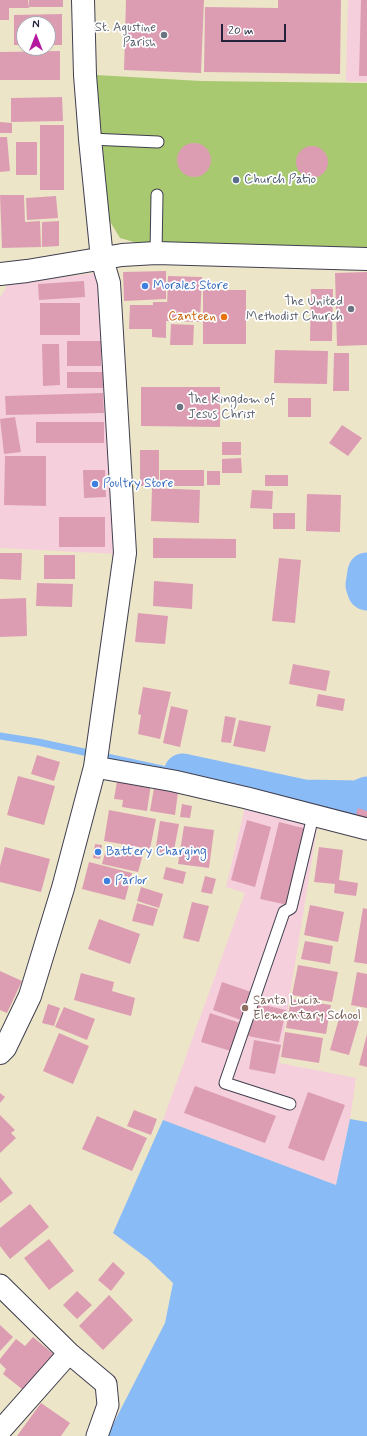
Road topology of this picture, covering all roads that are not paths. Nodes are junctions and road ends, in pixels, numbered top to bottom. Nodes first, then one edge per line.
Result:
1 (83, 0) edge
2 (90, 139) junction
3 (158, 142) dead end
4 (157, 195) dead end
5 (156, 253) junction
6 (102, 259) junction
7 (367, 259) edge
8 (0, 274) edge
9 (95, 764) junction
10 (313, 816) junction
11 (367, 830) edge
12 (0, 1053) edge
13 (290, 1104) dead end
14 (0, 1286) edge
15 (69, 1353) junction
16 (0, 1431) edge
17 (96, 1436) edge

1 - 2 street
2 - 3 lane
2 - 6 street
4 - 5 lane
5 - 6 street
5 - 7 street
6 - 8 street
6 - 9 street
9 - 10 street
9 - 12 street
10 - 11 street
10 - 13 lane
14 - 15 street
15 - 16 street
15 - 17 street

